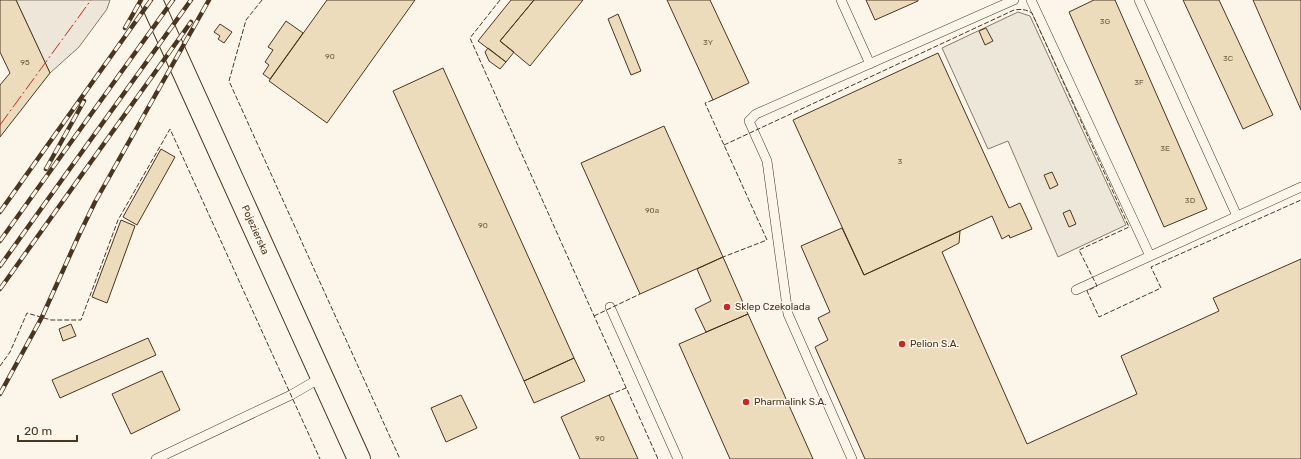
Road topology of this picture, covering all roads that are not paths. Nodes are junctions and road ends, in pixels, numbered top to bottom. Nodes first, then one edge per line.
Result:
1 (151, 0) edge
2 (841, 0) edge
3 (1014, 0) edge
4 (1031, 0) edge
5 (1139, 0) edge
6 (870, 64) junction
7 (1301, 187) edge
8 (1237, 216) junction
9 (1150, 256) junction
10 (1076, 290) dead end
11 (610, 308) dead end
12 (322, 377) junction
13 (156, 459) edge
14 (359, 459) edge
15 (678, 459) edge
16 (852, 459) edge

1 - 12 street, Pojezierska
2 - 6 lane
3 - 6 lane
4 - 9 lane
5 - 8 lane
6 - 16 lane
7 - 8 lane
8 - 9 lane
9 - 10 lane
11 - 15 lane
12 - 13 lane
12 - 14 street, Pojezierska

